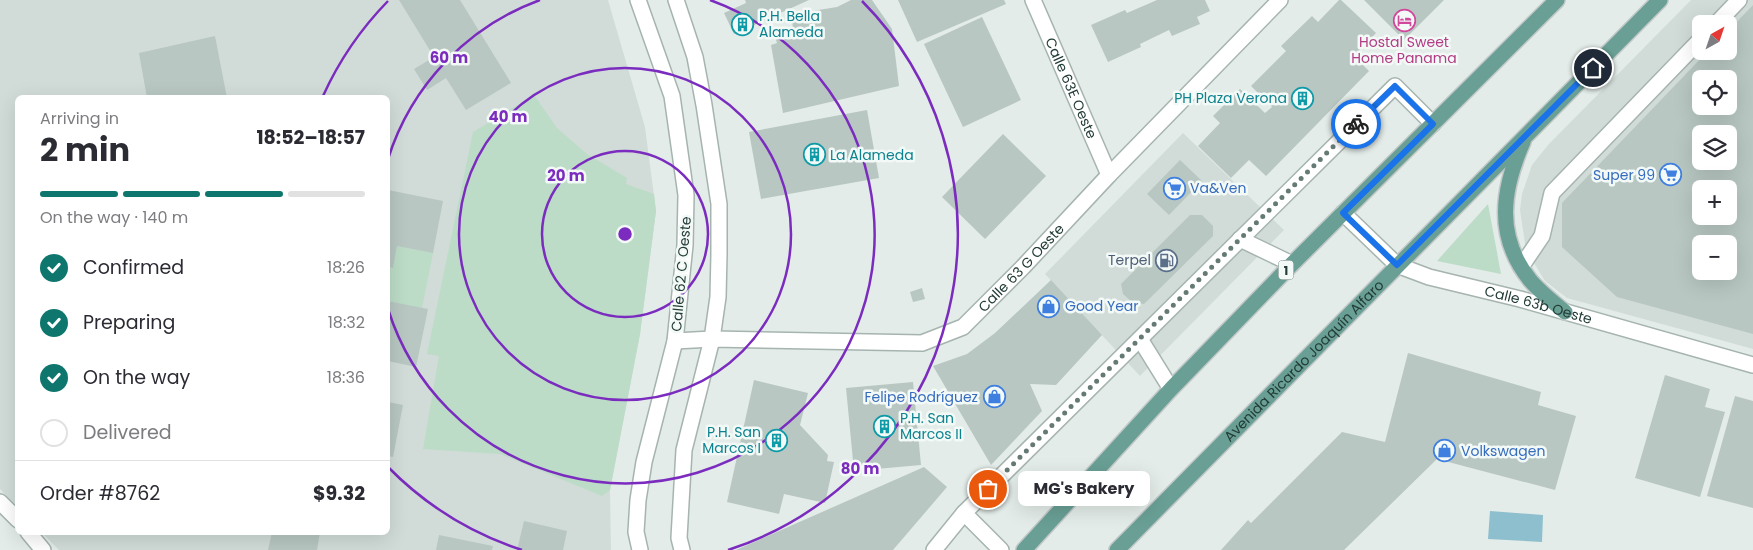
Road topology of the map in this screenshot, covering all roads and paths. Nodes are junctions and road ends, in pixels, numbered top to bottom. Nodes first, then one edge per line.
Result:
1 (638, 0) edge
2 (676, 0) edge
3 (1034, 0) edge
4 (1280, 0) edge
5 (1557, 0) edge
6 (1660, 0) edge
7 (1739, 0) edge
8 (1725, 15) edge
9 (1692, 48) edge
10 (1433, 124) junction
11 (1526, 135) junction
12 (1109, 175) junction
13 (1343, 213) junction
14 (1240, 239) junction
15 (1292, 264) junction
16 (1397, 265) junction
17 (1521, 267) junction
18 (1564, 312) junction
19 (712, 339) junction
20 (1140, 339) junction
21 (675, 341) junction
22 (1753, 365) edge
23 (1171, 389) junction
24 (0, 502) edge
25 (964, 513) junction
26 (15, 517) edge
27 (31, 535) edge
28 (44, 550) edge
29 (640, 550) edge
30 (682, 550) edge
31 (934, 550) edge
32 (1001, 550) edge
33 (1024, 550) edge
34 (1117, 550) edge

1 - 21 street, Calle 62 C Oeste
2 - 19 street
3 - 12 street, Calle 63E Oeste
4 - 12 street, Calle 63 G Oeste
5 - 10 main road, 1
6 - 11 main road, Avenida Ricardo Joaquín Alfaro
7 - 8 street
9 - 17 street
10 - 13 main road, 1
10 - 14 street
11 - 16 main road, Avenida Ricardo Joaquín Alfaro
11 - 17 main road
12 - 19 street, Calle 63 G Oeste
13 - 15 main road, 1
13 - 16 street, Calle 63b Oeste
14 - 15 street
14 - 20 street
15 - 23 main road, 1
16 - 18 street, Calle 63b Oeste
16 - 34 main road, Avenida Ricardo Joaquín Alfaro
17 - 18 main road
18 - 22 street, Calle 63b Oeste
19 - 21 street, Calle 63 G Oeste
19 - 30 street
20 - 23 street
20 - 25 street
21 - 29 street, Calle 62 C Oeste
23 - 33 main road, 1
24 - 26 street
25 - 31 street
25 - 32 street
27 - 28 street

